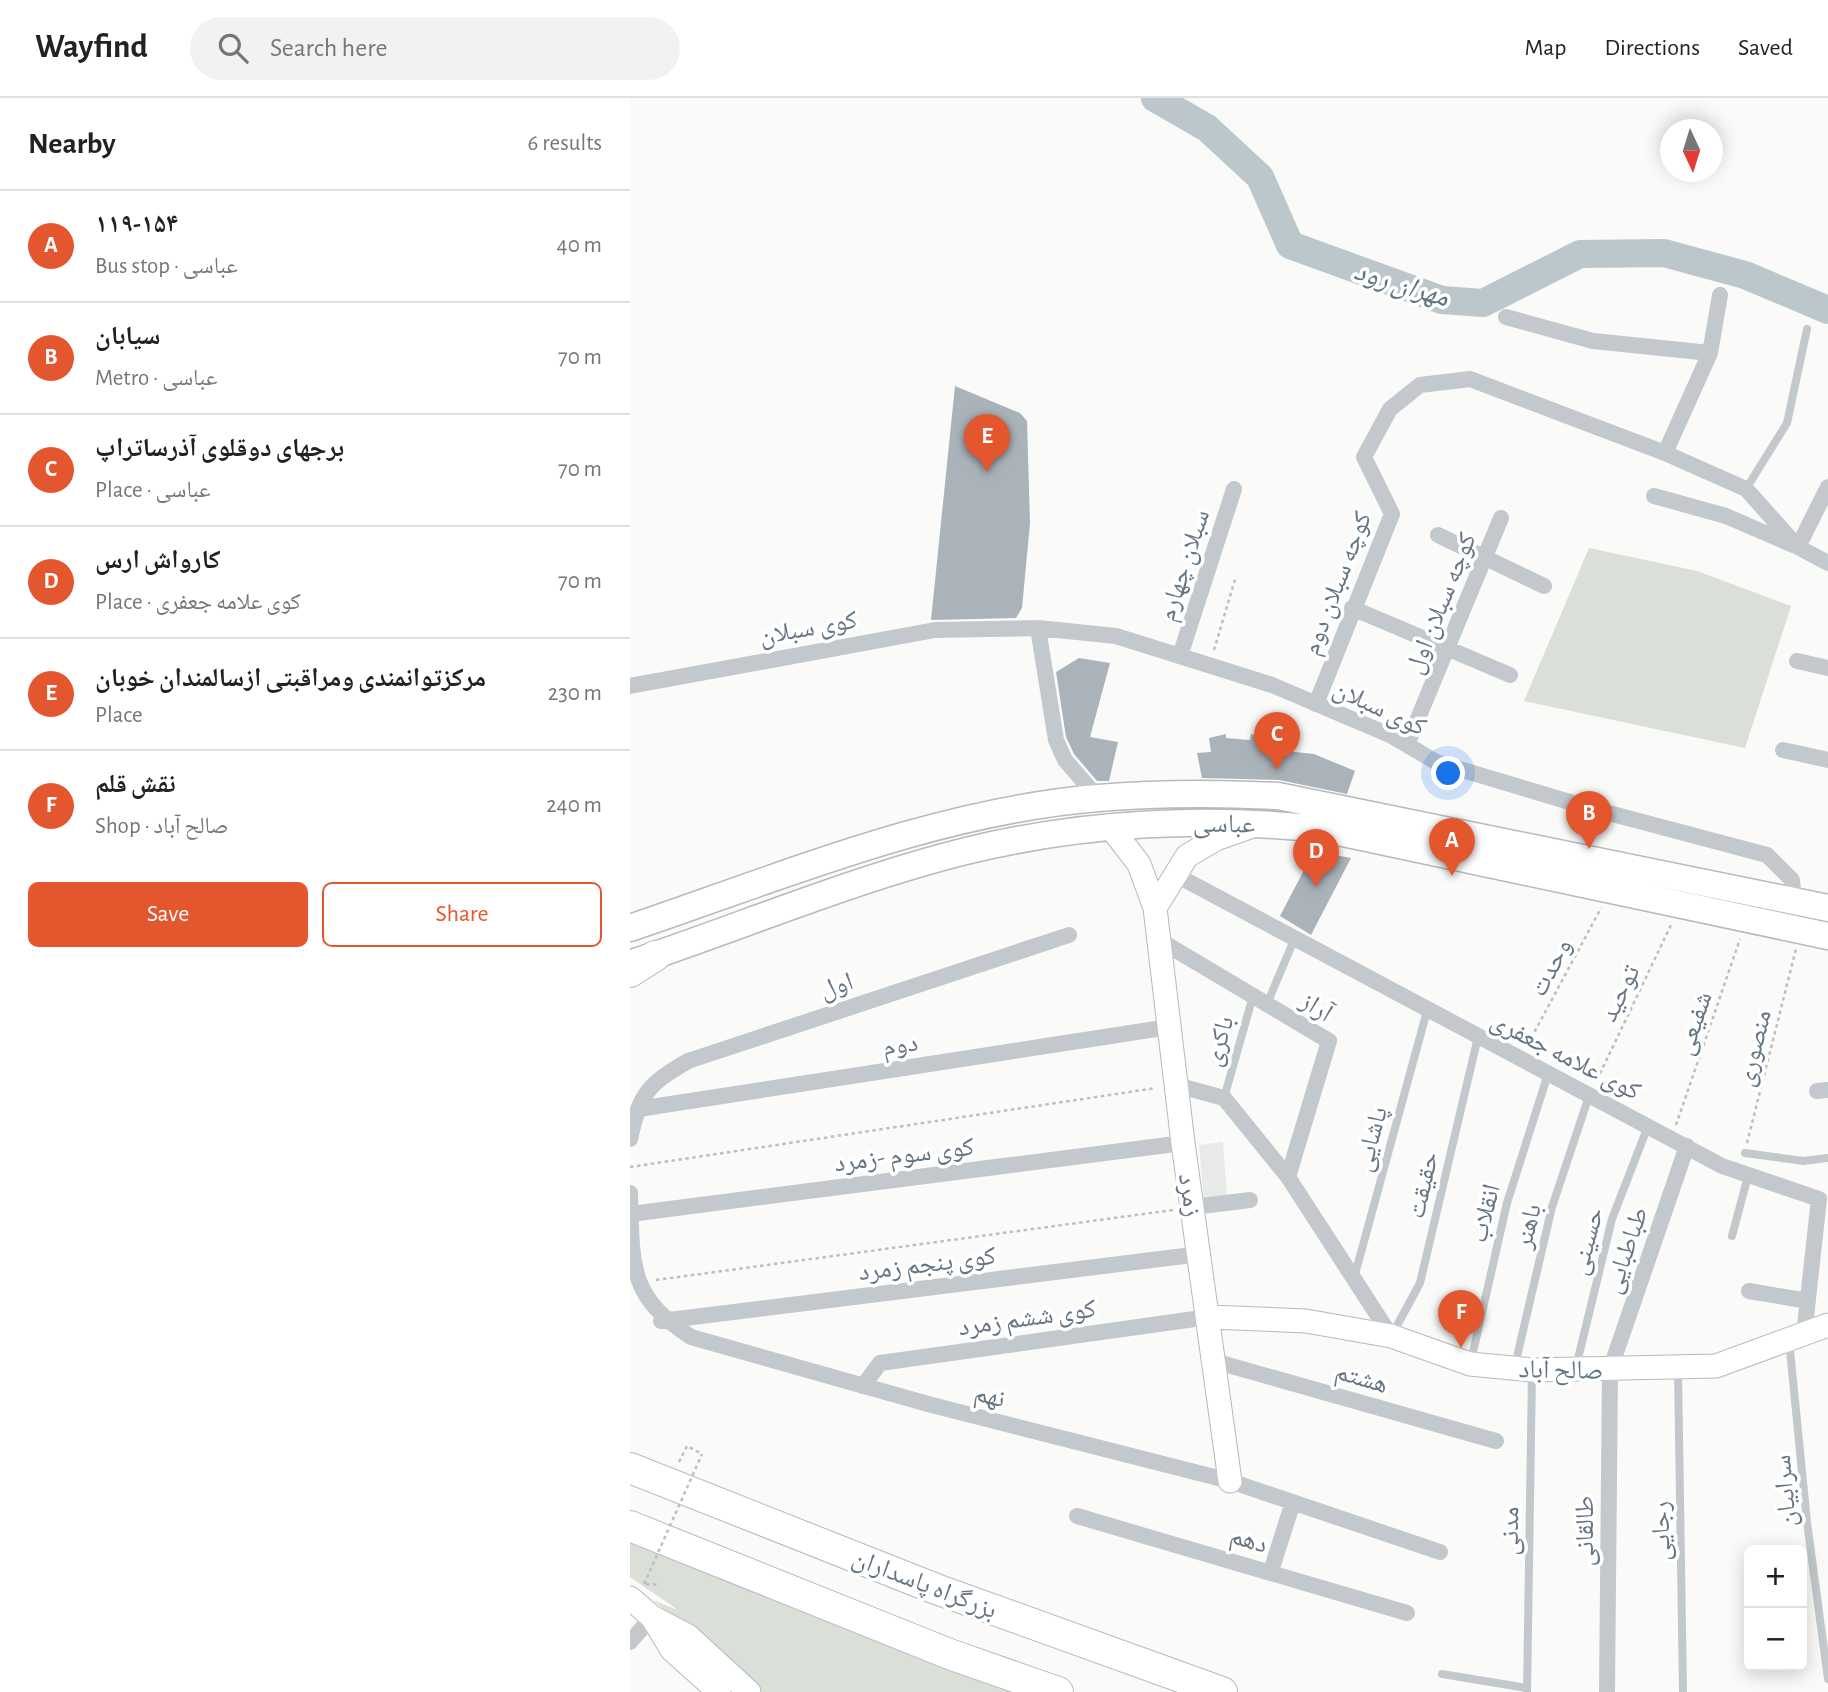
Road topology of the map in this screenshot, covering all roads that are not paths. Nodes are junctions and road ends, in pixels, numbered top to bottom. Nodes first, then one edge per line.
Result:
1 (1720, 295) dead end
2 (1506, 317) dead end
3 (1807, 329) dead end
4 (1710, 353) junction
5 (1665, 453) junction
6 (1828, 487) edge
7 (1234, 489) dead end
8 (1746, 489) junction
9 (1654, 496) dead end
10 (1501, 518) dead end
11 (1438, 536) dead end
12 (1798, 547) junction
13 (1486, 560) junction
14 (1828, 563) edge
15 (1544, 586) dead end
16 (1352, 608) junction
17 (1038, 628) junction
18 (1447, 650) junction
19 (1180, 656) junction
20 (1797, 661) dead end
21 (1828, 668) edge
22 (1510, 675) dead end
23 (630, 686) edge
24 (1316, 704) junction
25 (1407, 745) junction
26 (1783, 750) dead end
27 (1828, 760) edge
28 (1098, 798) junction
29 (1262, 822) junction
30 (1112, 829) junction
31 (1549, 850) junction
32 (1175, 875) junction
33 (1544, 876) junction
34 (1794, 901) junction
35 (1155, 908) junction
36 (1828, 908) edge
37 (630, 928) edge
38 (1069, 935) dead end
39 (1828, 936) edge
40 (1159, 940) junction
41 (1294, 940) junction
42 (642, 960) edge
43 (630, 972) edge
44 (1260, 1000) junction
45 (1427, 1011) junction
46 (1169, 1027) junction
47 (1478, 1037) junction
48 (1548, 1074) junction
49 (1176, 1084) junction
50 (1589, 1096) junction
51 (1224, 1098) junction
52 (638, 1109) junction
53 (1648, 1126) junction
54 (630, 1139) edge
55 (1183, 1143) junction
56 (1688, 1146) junction
57 (1745, 1153) road end
58 (1828, 1157) edge
59 (1748, 1176) junction
60 (1287, 1177) junction
61 (630, 1194) edge
62 (1250, 1200) dead end
63 (1193, 1207) junction
64 (630, 1214) edge
65 (1732, 1236) dead end
66 (1200, 1254) junction
67 (1354, 1278) junction
68 (1749, 1291) dead end
69 (1808, 1301) junction
70 (1209, 1317) junction
71 (661, 1321) junction
72 (1828, 1325) edge
73 (1391, 1336) junction
74 (1797, 1338) junction
75 (1214, 1361) junction
76 (1470, 1364) junction
77 (1524, 1369) junction
78 (1678, 1369) junction
79 (1575, 1370) junction
80 (1609, 1370) junction
81 (863, 1386) junction
82 (1496, 1441) dead end
83 (634, 1468) edge
84 (1230, 1481) junction
85 (1293, 1502) junction
86 (1077, 1516) dead end
87 (630, 1526) edge
88 (1440, 1552) dead end
89 (1271, 1571) junction
90 (637, 1591) edge
91 (1406, 1613) dead end
92 (652, 1617) junction
93 (630, 1642) edge
94 (1441, 1674) dead end
95 (1828, 1679) edge
96 (1527, 1690) edge
97 (719, 1692) edge
98 (749, 1692) edge
99 (1058, 1692) edge
100 (1222, 1692) edge
101 (1606, 1692) edge
102 (1683, 1692) edge

1 - 4 street
2 - 4 street
3 - 8 lane
4 - 5 street
5 - 8 street
5 - 16 street, کوچه سبلان دوم
6 - 12 street
7 - 19 street, سبلان چهارم
8 - 12 street
9 - 12 street
10 - 13 street, کوچه سبلان اول
11 - 13 street
12 - 14 street
13 - 15 street
13 - 18 street, کوچه سبلان اول
16 - 18 street
16 - 24 street, کوچه سبلان دوم
17 - 19 street, کوی سبلان
17 - 23 street, کوی سبلان
17 - 28 street
18 - 22 street
18 - 25 street, کوچه سبلان اول
19 - 24 street, کوی سبلان
20 - 21 street
24 - 25 street, کوی سبلان
25 - 34 street, کوی سبلان
26 - 27 street
28 - 31 main road, عباسى
28 - 37 main road, عباسى
29 - 30 main road, عباسى
29 - 32 street
29 - 33 main road, عباسى
30 - 35 street, زمرد
30 - 42 main road, عباسى
31 - 33 main road
31 - 34 main road, عباسى
32 - 35 street
32 - 41 street, کوی علامه جعفری
33 - 39 main road, عباسى
34 - 36 main road, عباسى
35 - 40 street, زمرد
38 - 52 street, اول
40 - 44 street, آراز
40 - 46 street, زمرد
41 - 44 lane, باکری
41 - 45 street, کوی علامه جعفری
42 - 43 highway
44 - 51 lane, باکری
44 - 60 street, آراز
45 - 47 street, کوی علامه جعفری
45 - 67 lane, پاشایی
46 - 49 street, زمرد
46 - 52 street, دوم
47 - 48 street, کوی علامه جعفری
47 - 73 lane, حقیقت
48 - 50 street, کوی علامه جعفری
48 - 76 lane, انقلاب
49 - 51 street
49 - 55 street, زمرد
50 - 53 street, کوی علامه جعفری
50 - 77 lane, باهنر
51 - 60 street
52 - 54 street
53 - 56 street, کوی علامه جعفری
53 - 79 lane, حسینی
55 - 63 street, زمرد
55 - 64 street, کوی سوم -زمرد
56 - 59 street, کوی علامه جعفری
56 - 80 street, طباطبایی
57 - 58 lane
59 - 65 lane
59 - 69 street, کوی علامه جعفری
60 - 67 street
61 - 64 street
62 - 63 street
63 - 66 street, زمرد
64 - 71 street, نهم
66 - 70 street, زمرد
66 - 71 street, کوی پنجم زمرد
67 - 73 street
68 - 69 street
69 - 74 street, کوی علامه جعفری
70 - 73 street, صالح آباد
70 - 75 street, زمرد
70 - 81 street, کوی ششم زمرد
71 - 81 street, نهم
72 - 74 street, صالح آباد
73 - 76 street, صالح آباد
74 - 78 street, صالح آباد
74 - 95 lane, سرابیان
75 - 82 street, هشتم
75 - 84 street, زمرد
76 - 77 street, صالح آباد
77 - 79 street, صالح آباد
77 - 96 lane, مدنی
78 - 80 street, صالح آباد
78 - 102 lane, رجایی
79 - 80 street, صالح آباد
80 - 101 street, طالقانی
81 - 84 street, نهم
83 - 100 highway, بزرگراه پاسداران
84 - 85 street, نهم
85 - 88 street, نهم
85 - 89 street
86 - 89 street, دهم
87 - 99 highway
89 - 91 street, دهم
90 - 92 street
92 - 93 street
92 - 97 street
92 - 98 street
94 - 96 lane

